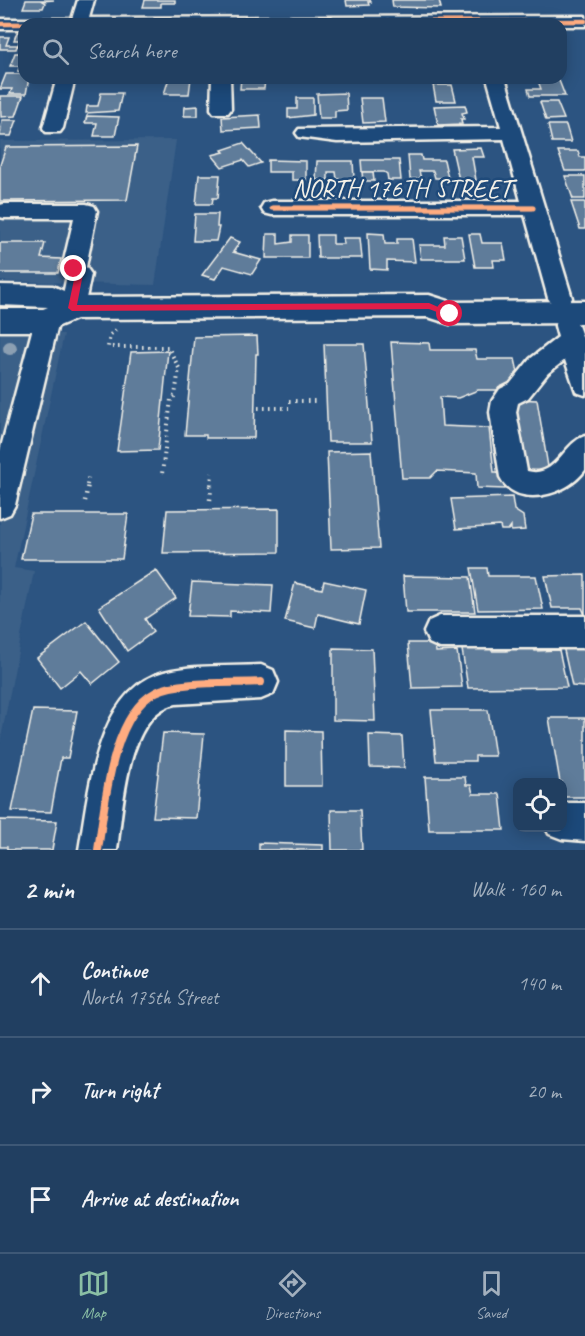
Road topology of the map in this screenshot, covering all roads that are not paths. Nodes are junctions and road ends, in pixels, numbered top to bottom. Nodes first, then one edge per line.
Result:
1 (86, 0) edge
2 (472, 0) edge
3 (81, 18) edge
4 (259, 18) edge
5 (362, 18) edge
6 (477, 18) edge
7 (567, 21) edge
8 (585, 21) edge
9 (0, 24) edge
10 (18, 24) edge
11 (65, 84) edge
12 (221, 84) edge
13 (498, 84) edge
14 (221, 109) dead end
15 (54, 128) dead end
16 (306, 133) dead end
17 (513, 133) junction
18 (272, 208) dead end
19 (533, 208) junction
20 (4, 211) dead end
21 (0, 295) edge
22 (573, 305) edge
23 (59, 314) junction
24 (0, 320) edge
25 (572, 340) junction
26 (585, 385) edge
27 (585, 447) edge
28 (0, 505) edge
29 (440, 632) dead end
30 (585, 632) edge
31 (261, 682) dead end
32 (567, 821) edge
33 (585, 822) edge
34 (98, 850) edge

1 - 3 street
2 - 6 street
4 - 5 street
7 - 8 street
9 - 10 street
11 - 15 street
12 - 14 street
13 - 17 street
16 - 17 street
17 - 19 street
18 - 19 street, NORTH 176TH STREET
19 - 22 street
20 - 23 street
21 - 23 main road
22 - 23 main road
22 - 25 street
23 - 24 main road
23 - 28 street
25 - 26 street
25 - 27 street
29 - 30 street
31 - 34 street
32 - 33 street

